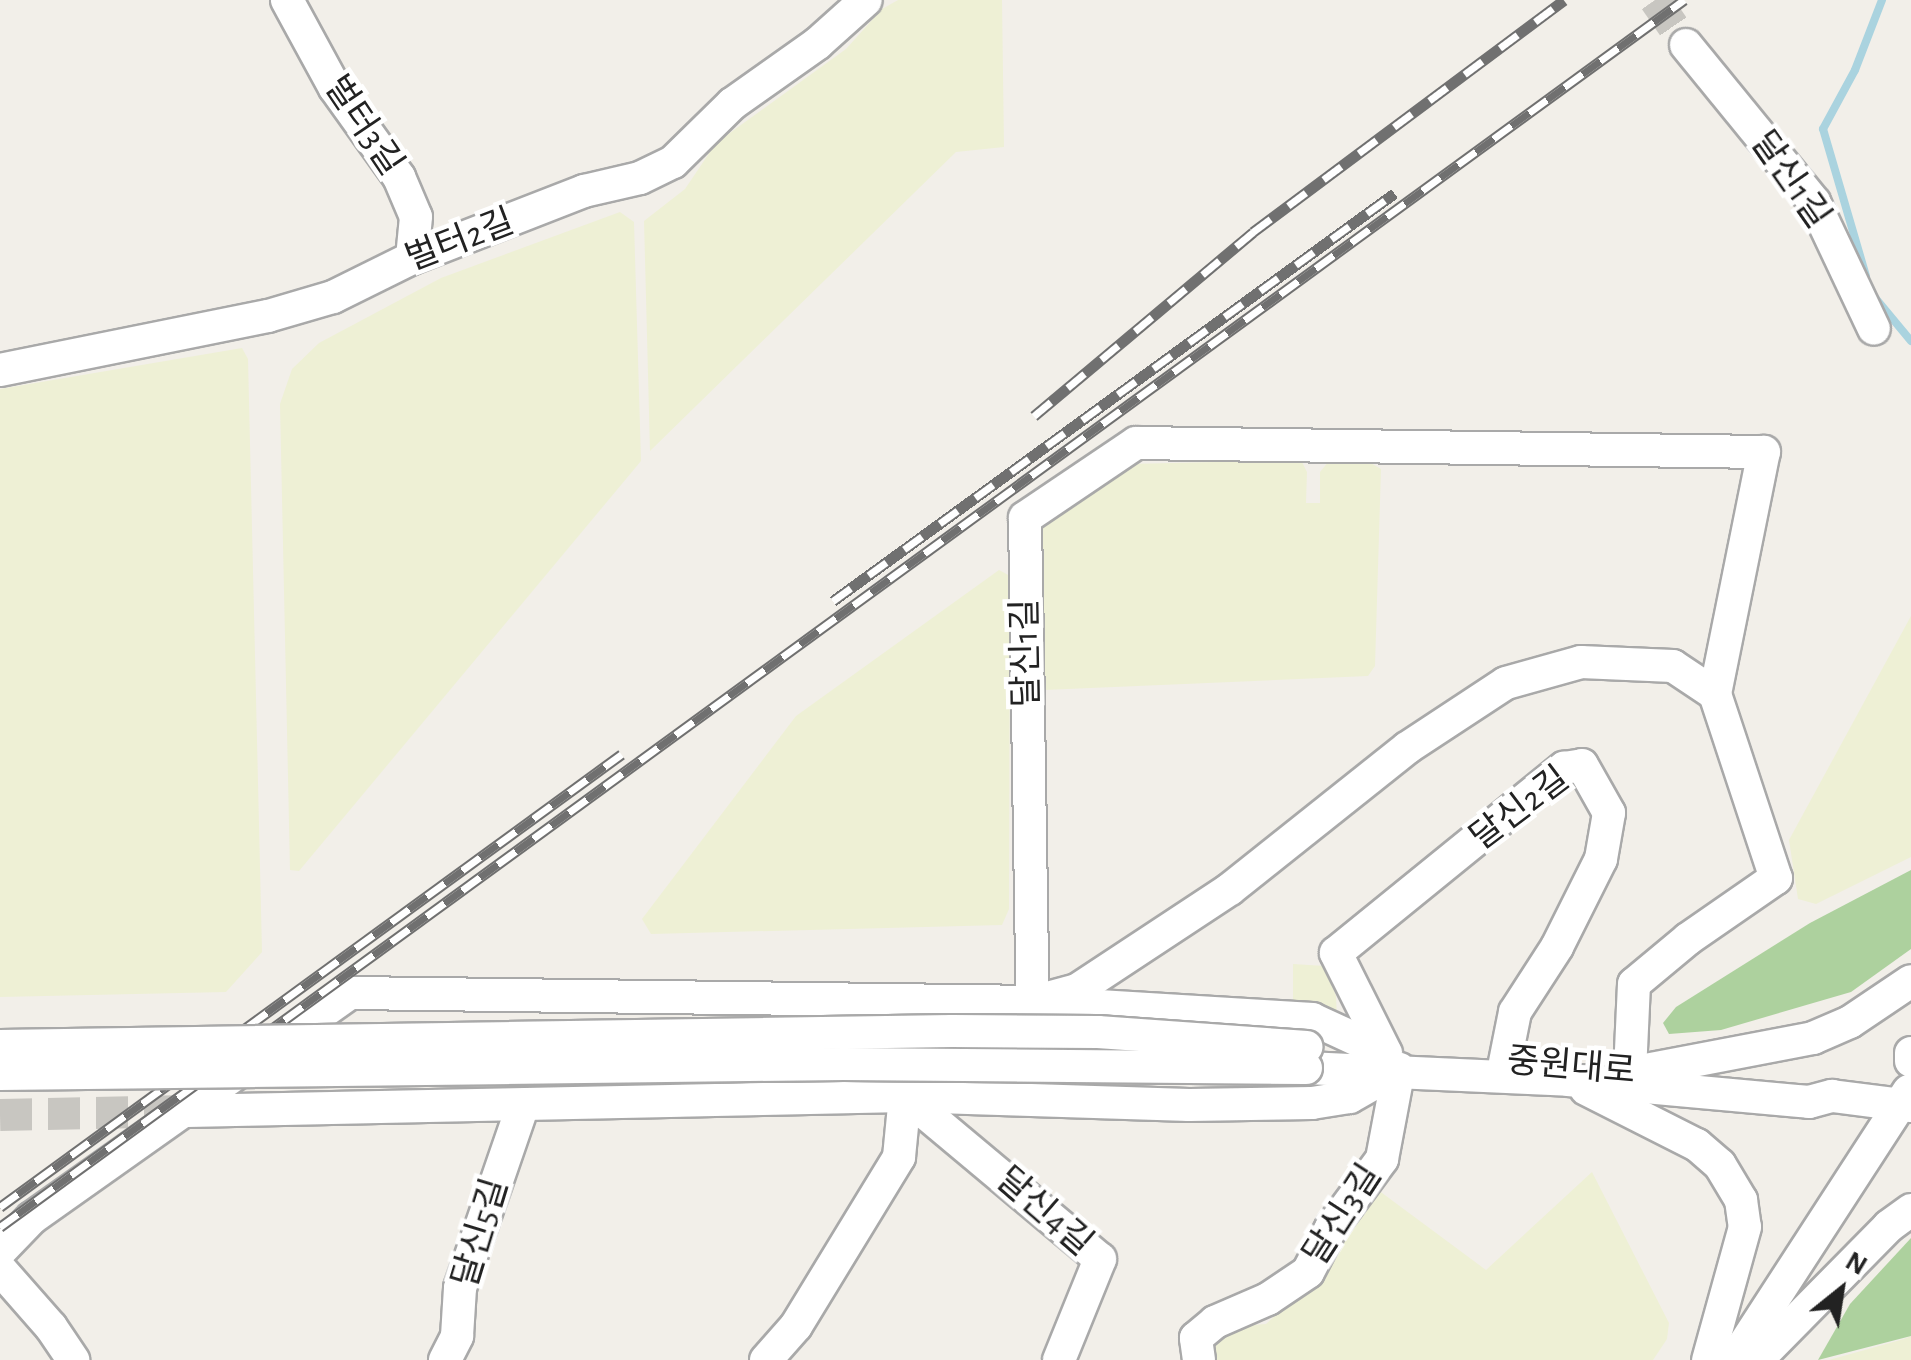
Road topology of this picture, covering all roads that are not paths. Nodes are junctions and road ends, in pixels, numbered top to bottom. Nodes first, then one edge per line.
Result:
1 (286, 0) edge
2 (866, 0) edge
3 (1686, 45) tunnel mouth
4 (412, 258) junction
5 (1874, 329) dead end
6 (0, 370) edge
7 (1715, 694) junction
8 (1911, 981) edge
9 (1033, 1002) junction
10 (0, 1046) edge
11 (1306, 1057) junction
12 (1393, 1061) junction
13 (1505, 1062) junction
14 (1630, 1072) junction
15 (0, 1074) edge
16 (1568, 1080) junction
17 (905, 1096) junction
18 (1832, 1096) junction
19 (1907, 1100) edge
20 (523, 1106) junction
21 (187, 1111) junction
22 (1911, 1210) edge
23 (0, 1250) edge
24 (0, 1269) edge
25 (72, 1360) edge
26 (445, 1360) edge
27 (766, 1360) edge
28 (1060, 1360) edge
29 (1198, 1360) edge
30 (1708, 1360) edge
31 (1734, 1360) edge
32 (1757, 1360) edge

1 - 4 street, 벌터3길
2 - 4 street, 벌터2길
3 - 5 street, 달신1길
4 - 6 street, 벌터2길
7 - 9 street
7 - 9 street, 달신1길
7 - 14 street, 달신1길
8 - 14 street
9 - 12 street
9 - 21 street
10 - 11 street, bridge
11 - 12 street, 중원대로
11 - 15 street, bridge
12 - 13 street, 중원대로
12 - 13 street, 달신2길
12 - 16 street, 중원대로
12 - 17 street
12 - 29 street, 달신3길
13 - 14 street, 중원대로
14 - 18 street, 중원대로
16 - 18 street, 중원대로
16 - 30 street
17 - 20 street
17 - 27 street
17 - 28 street, 달신4길
18 - 19 street, 중원대로
19 - 31 street
20 - 21 street
20 - 26 street, 달신5길
21 - 23 street
22 - 32 street
24 - 25 street

